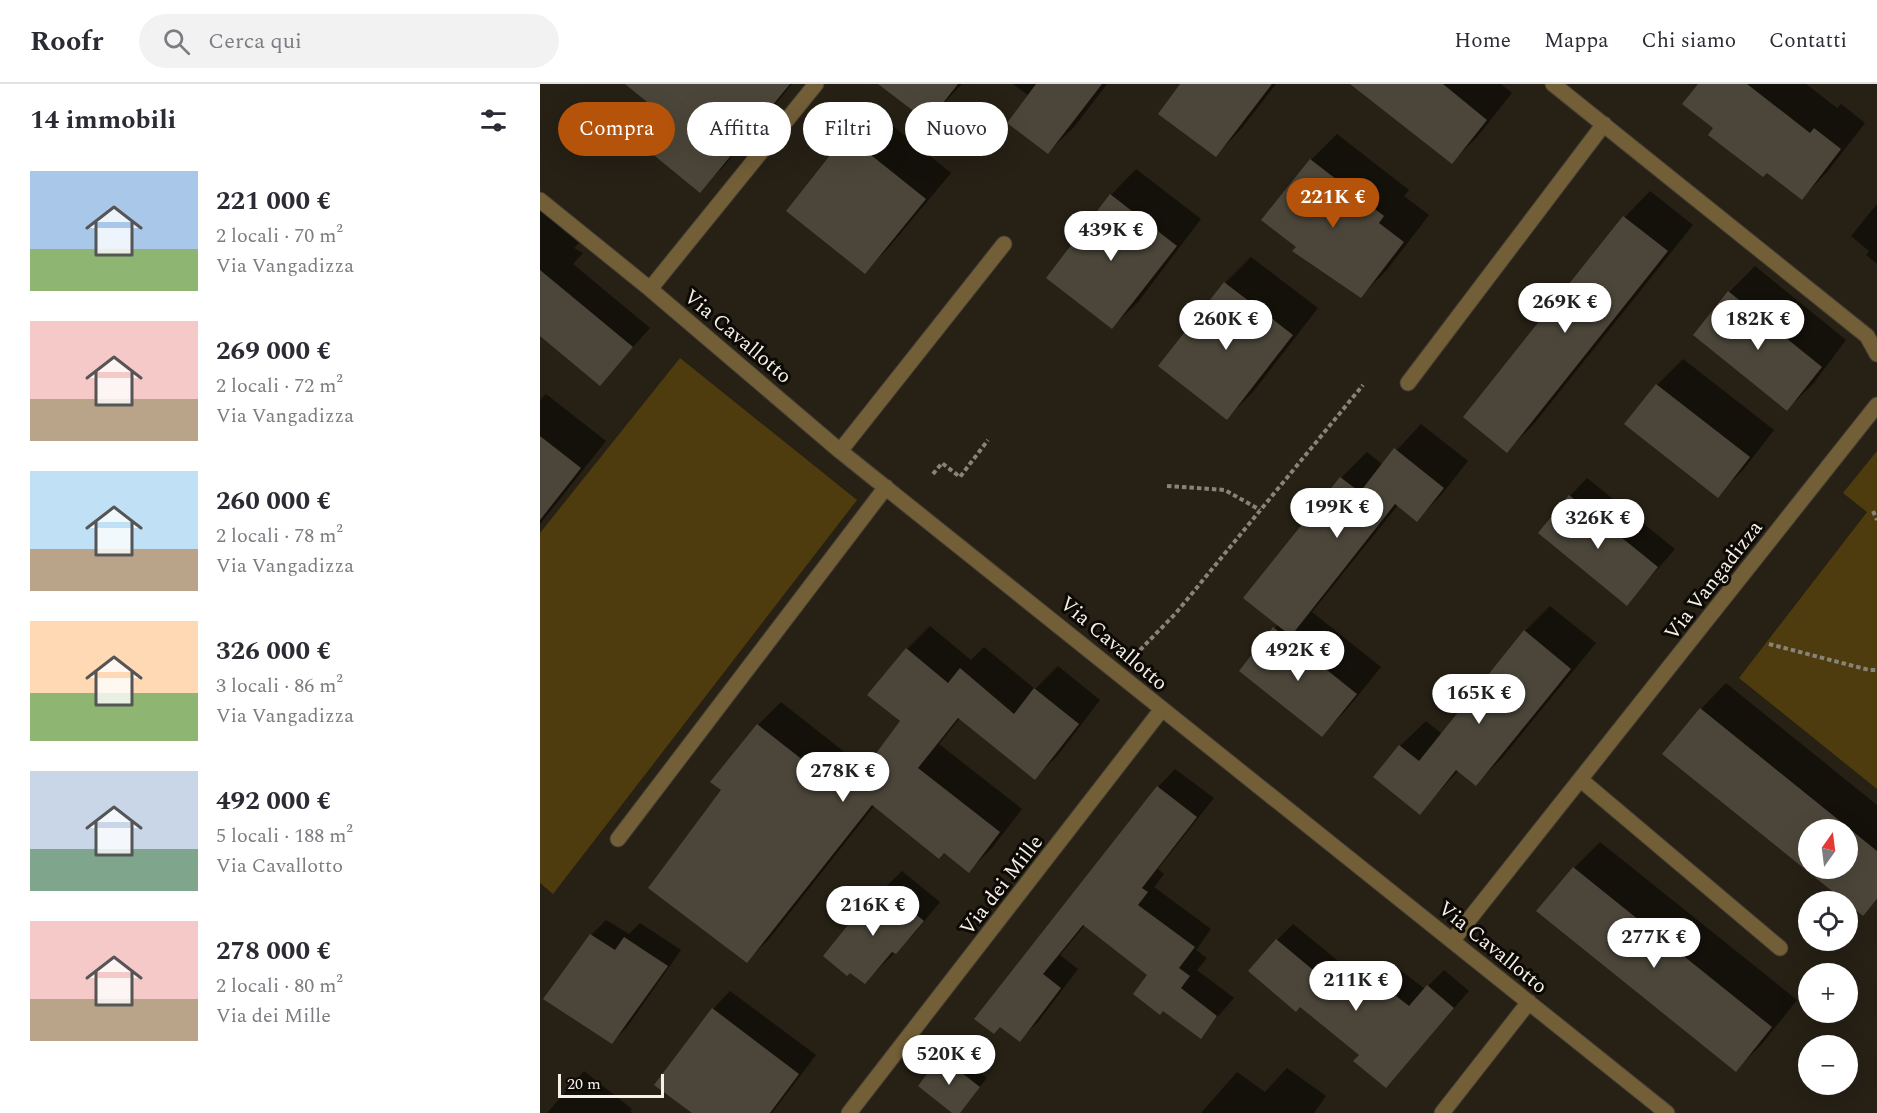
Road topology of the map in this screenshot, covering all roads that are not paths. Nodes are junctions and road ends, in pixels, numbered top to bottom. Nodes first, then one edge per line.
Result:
1 (816, 84) edge
2 (1553, 84) edge
3 (1604, 124) junction
4 (540, 200) edge
5 (1004, 243) dead end
6 (651, 289) junction
7 (1877, 354) edge
8 (1408, 383) dead end
9 (1877, 405) edge
10 (840, 451) junction
11 (886, 487) junction
12 (1162, 710) junction
13 (1581, 780) junction
14 (618, 839) dead end
15 (1452, 941) junction
16 (1780, 948) dead end
17 (1529, 1002) junction
18 (849, 1113) edge
19 (1442, 1113) edge
20 (1667, 1113) edge

1 - 6 street
2 - 3 street
3 - 7 street
3 - 8 street
4 - 6 street, Via Cavallotto
5 - 10 street
6 - 10 street, Via Cavallotto
9 - 13 street, Via Vangadizza
10 - 11 street, Via Cavallotto
11 - 12 street, Via Cavallotto
11 - 14 street
12 - 15 street, Via Cavallotto
12 - 18 street, Via dei Mille
13 - 15 street, Via Vangadizza
13 - 16 street
15 - 17 street, Via Cavallotto
17 - 19 street
17 - 20 street, Via Cavallotto

